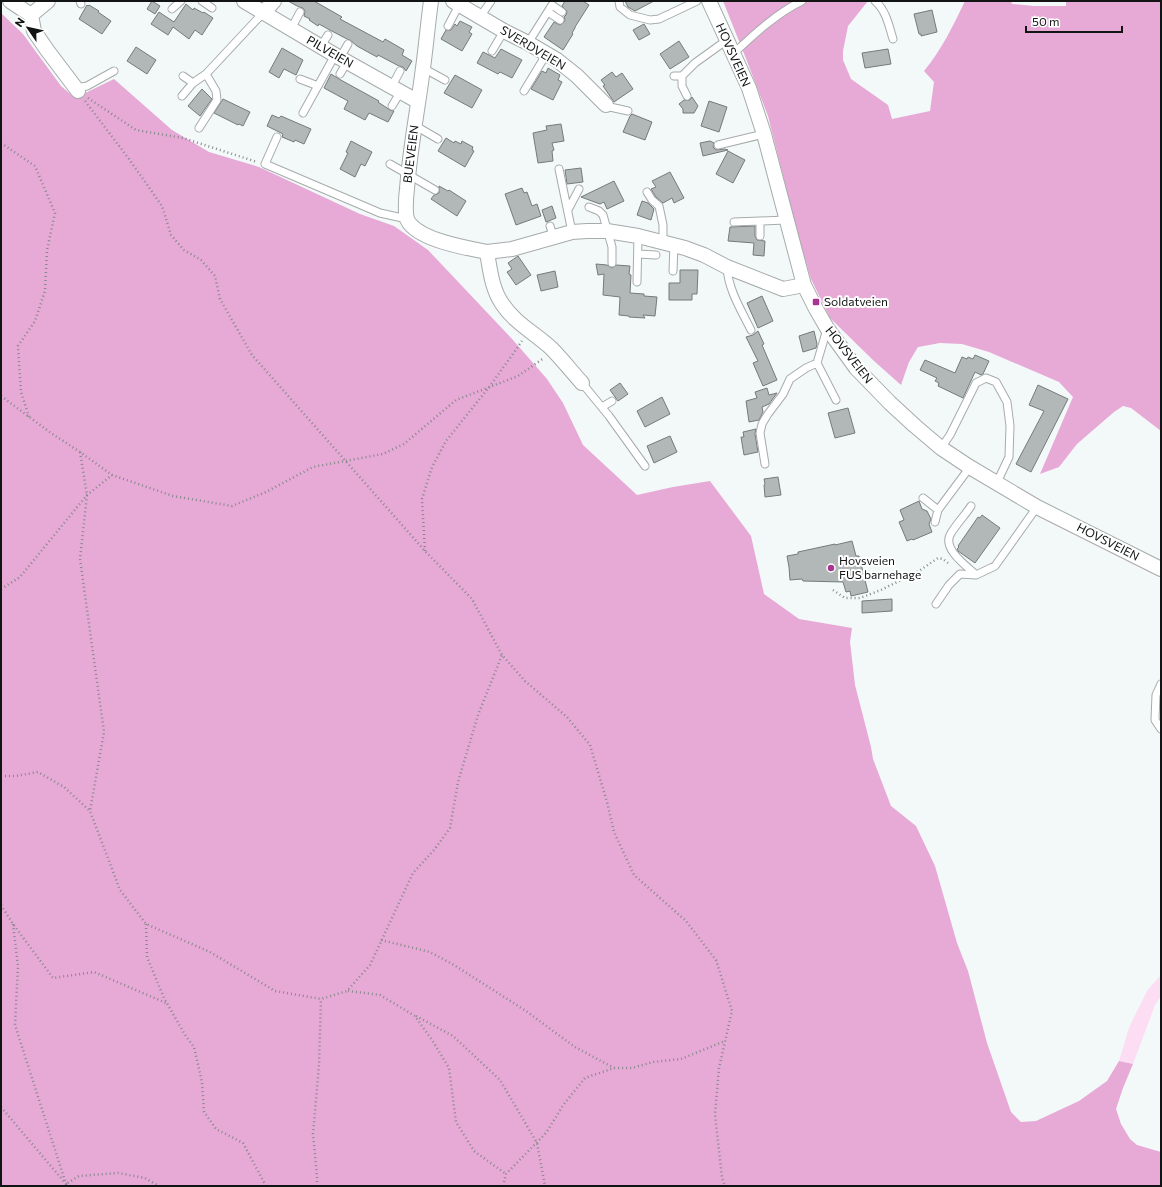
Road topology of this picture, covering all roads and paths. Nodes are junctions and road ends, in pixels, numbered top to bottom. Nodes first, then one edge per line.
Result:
1 (10, 1) edge
2 (48, 1) edge
3 (181, 1) edge
4 (202, 1) edge
5 (244, 1) edge
6 (274, 1) edge
7 (431, 1) edge
8 (490, 1) edge
9 (619, 1) edge
10 (697, 1) edge
11 (709, 1) edge
12 (802, 1) edge
13 (875, 1) edge
14 (456, 3) edge
15 (212, 8) dead end
16 (172, 9) dead end
17 (300, 12) dead end
18 (548, 12) junction
19 (562, 12) dead end
20 (263, 13) junction
21 (31, 15) junction
22 (480, 17) junction
23 (560, 20) dead end
24 (448, 26) dead end
25 (291, 29) junction
26 (504, 31) junction
27 (893, 39) dead end
28 (727, 40) junction
29 (528, 43) junction
30 (348, 44) dead end
31 (492, 51) dead end
32 (547, 53) junction
33 (733, 54) junction
34 (340, 62) junction
35 (423, 68) junction
36 (400, 70) dead end
37 (114, 71) dead end
38 (206, 74) junction
39 (183, 76) dead end
40 (674, 76) dead end
41 (682, 76) junction
42 (300, 79) dead end
43 (445, 80) dead end
44 (193, 83) junction
45 (318, 86) junction
46 (396, 89) junction
47 (77, 90) junction
48 (524, 91) dead end
49 (182, 96) dead end
50 (687, 96) dead end
51 (417, 101) junction
52 (606, 105) joint
53 (392, 106) dead end
54 (628, 111) dead end
55 (303, 113) dead end
56 (414, 125) junction
57 (200, 128) dead end
58 (764, 134) junction
59 (277, 137) dead end
60 (438, 139) dead end
61 (1, 143) edge
62 (718, 146) dead end
63 (265, 164) junction
64 (390, 164) dead end
65 (559, 169) dead end
66 (408, 174) junction
67 (579, 189) dead end
68 (435, 190) dead end
69 (647, 192) dead end
70 (589, 207) dead end
71 (568, 210) junction
72 (407, 219) junction
73 (786, 220) junction
74 (760, 221) junction
75 (734, 222) dead end
76 (607, 231) junction
77 (572, 232) junction
78 (638, 236) junction
79 (760, 236) dead end
80 (668, 243) junction
81 (487, 252) junction
82 (638, 254) junction
83 (656, 255) dead end
84 (612, 263) dead end
85 (727, 266) junction
86 (673, 270) dead end
87 (638, 282) dead end
88 (804, 285) junction
89 (827, 328) junction
90 (529, 330) junction
91 (751, 330) dead end
92 (552, 349) junction
93 (817, 363) junction
94 (582, 383) joint
95 (490, 386) junction
96 (1, 396) edge
97 (836, 400) dead end
98 (612, 401) dead end
99 (602, 407) junction
100 (30, 418) junction
101 (941, 448) junction
102 (80, 452) junction
103 (345, 461) junction
104 (765, 464) dead end
105 (645, 466) dead end
106 (970, 467) junction
107 (112, 475) junction
108 (995, 482) junction
109 (87, 495) junction
110 (923, 498) dead end
111 (971, 506) dead end
112 (1037, 507) junction
113 (938, 510) junction
114 (935, 522) dead end
115 (424, 551) junction
116 (1161, 569) edge
117 (960, 574) junction
118 (976, 575) junction
119 (1, 589) edge
120 (833, 590) dead end
121 (936, 604) dead end
122 (502, 655) junction
123 (1161, 684) edge
124 (1161, 729) edge
125 (1, 776) edge
126 (90, 811) junction
127 (1, 905) edge
128 (13, 924) junction
129 (146, 924) junction
130 (381, 940) junction
131 (347, 991) junction
132 (321, 999) junction
133 (167, 1004) junction
134 (415, 1016) junction
135 (725, 1042) junction
136 (614, 1068) junction
137 (1, 1107) edge
138 (537, 1143) junction
139 (506, 1174) junction
140 (66, 1185) edge
141 (159, 1186) edge
142 (266, 1186) edge
143 (317, 1186) edge
144 (503, 1186) edge
145 (545, 1186) edge
146 (725, 1186) edge

1 - 21 street
2 - 21 street
3 - 16 lane
4 - 15 lane
5 - 20 street, PILVEIEN
6 - 20 street
7 - 35 street, BUEVEIEN
8 - 22 lane
9 - 10 lane
11 - 28 street, HOVSVEIEN
12 - 33 lane
13 - 27 lane
14 - 22 street, SVERDVEIEN
14 - 24 lane
17 - 25 lane
18 - 19 lane
18 - 23 lane
18 - 29 lane
20 - 25 street, PILVEIEN
20 - 38 lane
21 - 47 street
22 - 26 street, SVERDVEIEN
25 - 34 street, PILVEIEN
26 - 29 street, SVERDVEIEN
26 - 31 lane
28 - 33 street, HOVSVEIEN
28 - 41 lane
29 - 32 street, SVERDVEIEN
30 - 34 lane
32 - 48 lane
32 - 52 street, SVERDVEIEN
33 - 58 street, HOVSVEIEN
34 - 45 lane
34 - 46 street, PILVEIEN
35 - 43 lane
35 - 51 street, BUEVEIEN
36 - 46 lane
37 - 47 lane
38 - 44 lane
38 - 57 lane
39 - 44 lane
40 - 41 lane
41 - 50 lane
42 - 45 lane
44 - 49 lane
45 - 55 lane
46 - 51 street, PILVEIEN
46 - 53 lane
47 - 63 path
47 - 103 path
51 - 56 street, BUEVEIEN
52 - 54 lane
56 - 60 lane
56 - 66 street, BUEVEIEN
58 - 62 lane
58 - 73 street, HOVSVEIEN
59 - 63 lane
61 - 100 path
63 - 72 lane
64 - 66 lane
65 - 71 lane
66 - 68 lane
66 - 72 street, BUEVEIEN
67 - 71 lane
69 - 80 lane
70 - 76 lane
71 - 77 lane
72 - 81 street
73 - 74 lane
73 - 88 street, HOVSVEIEN
74 - 75 lane
74 - 79 lane
76 - 77 street
76 - 78 street
76 - 84 lane
77 - 81 street
78 - 80 street
78 - 82 lane
80 - 85 street
80 - 86 lane
81 - 90 street
82 - 83 lane
82 - 87 lane
85 - 88 street
85 - 91 lane
88 - 89 street, HOVSVEIEN
89 - 93 lane
89 - 101 street, HOVSVEIEN
90 - 92 street
90 - 95 path
92 - 94 street
92 - 95 path
93 - 97 lane
93 - 104 lane
94 - 99 lane
95 - 103 path
95 - 115 path
96 - 100 path
98 - 99 lane
99 - 105 lane
100 - 102 path
101 - 106 street, HOVSVEIEN
101 - 108 lane
102 - 107 path
102 - 109 path
103 - 107 path
103 - 115 path
106 - 108 street, HOVSVEIEN
106 - 113 lane
107 - 109 path
108 - 112 street, HOVSVEIEN
109 - 119 path
109 - 126 path
110 - 113 lane
111 - 118 lane
112 - 116 street, HOVSVEIEN
112 - 118 lane
113 - 114 lane
115 - 122 path
117 - 118 lane
117 - 120 path
117 - 121 lane
122 - 130 path
122 - 135 path
123 - 124 lane
125 - 126 path
126 - 129 path
127 - 128 path
128 - 133 path
128 - 140 path
129 - 132 path
129 - 133 path
130 - 131 path
130 - 136 path
131 - 132 path
131 - 134 path
132 - 143 path
133 - 142 path
134 - 138 path
134 - 139 path
135 - 136 path
135 - 146 path
136 - 138 path
137 - 140 path
138 - 139 path
138 - 145 path
139 - 144 path
140 - 141 path

